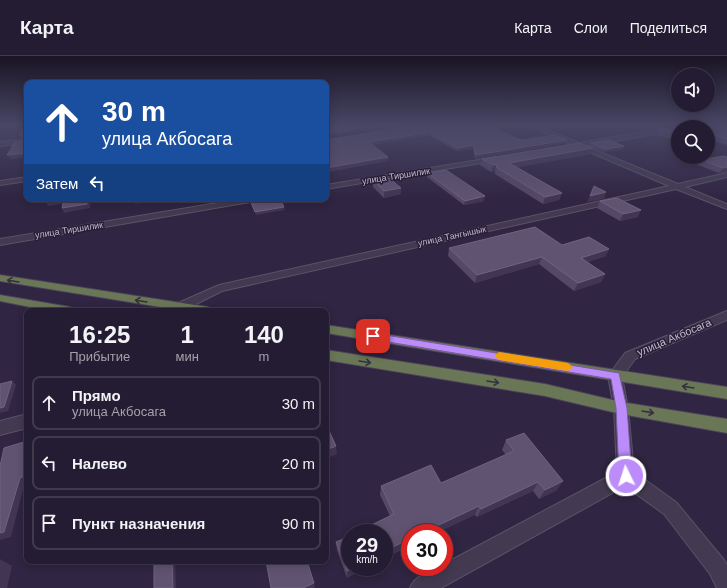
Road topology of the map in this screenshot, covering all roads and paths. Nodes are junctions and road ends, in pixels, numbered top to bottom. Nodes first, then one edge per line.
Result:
1 (589, 150) edge
2 (507, 157) edge
3 (727, 175) edge
4 (24, 179) edge
5 (0, 183) edge
6 (678, 186) junction
7 (329, 187) edge
8 (238, 202) edge
9 (727, 207) edge
10 (0, 242) edge
11 (0, 278) edge
12 (0, 298) edge
13 (180, 307) junction
14 (54, 308) edge
15 (187, 308) edge
16 (727, 315) edge
17 (329, 329) edge
18 (329, 355) edge
19 (615, 376) junction
20 (727, 393) edge
21 (621, 408) junction
22 (24, 422) edge
23 (727, 426) edge
24 (0, 428) edge
25 (626, 476) junction
26 (727, 586) edge
27 (420, 588) edge

1 - 6 street
2 - 7 street, улица Тиршилик
3 - 6 street, улица Тангышык
4 - 5 street
6 - 9 street
6 - 13 street, улица Тангышык
8 - 10 street, улица Тиршилик
13 -> 11 highway
12 - 14 highway
13 - 15 highway
16 - 19 street, улица Акбосага
17 - 19 highway
18 -> 21 highway
20 -> 19 highway
19 - 21 street
21 -> 23 highway
21 - 25 street
22 - 24 street
25 - 26 street
25 - 27 street

